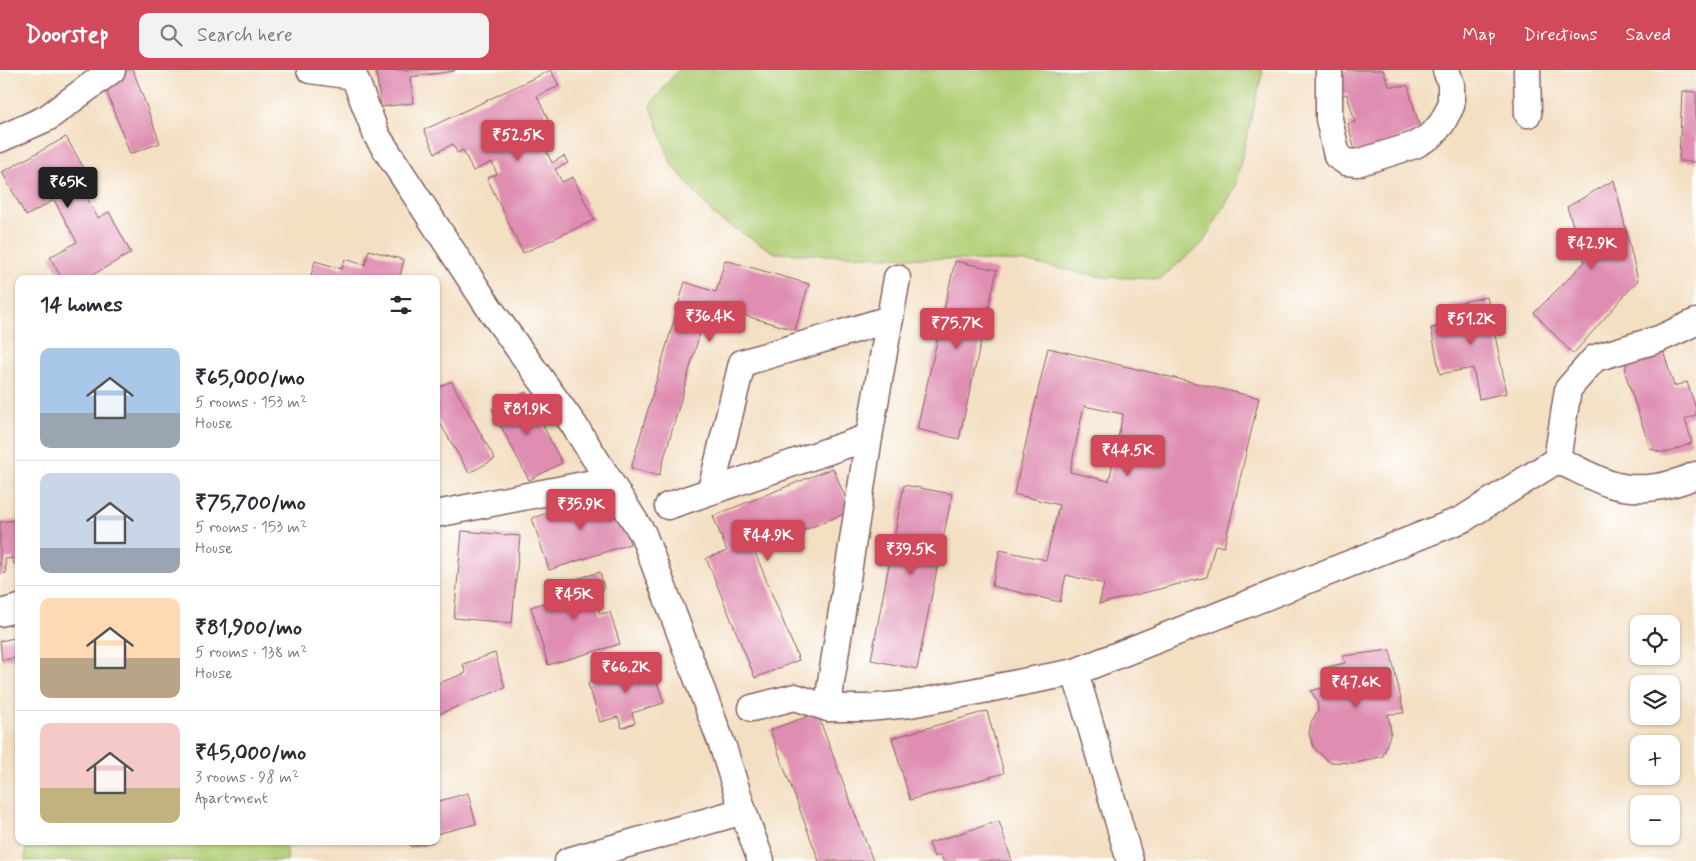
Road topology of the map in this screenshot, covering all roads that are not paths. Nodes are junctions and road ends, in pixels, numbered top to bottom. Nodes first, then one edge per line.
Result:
1 (112, 70) edge
2 (310, 70) edge
3 (1330, 70) edge
4 (1446, 70) edge
5 (1526, 70) edge
6 (355, 73) edge
7 (1528, 114) dead end
8 (0, 139) edge
9 (897, 278) dead end
10 (890, 319) junction
11 (1696, 322) edge
12 (868, 437) junction
13 (1557, 460) junction
14 (1696, 475) edge
15 (609, 480) junction
16 (711, 490) junction
17 (668, 506) dead end
18 (440, 513) edge
19 (15, 609) edge
20 (0, 613) edge
21 (1075, 672) junction
22 (752, 708) dead end
23 (828, 708) junction
24 (743, 811) junction
25 (568, 861) edge
26 (761, 861) edge
27 (1130, 861) edge

1 - 8 street
2 - 6 street
3 - 4 street
5 - 7 street
6 - 15 street
9 - 10 street
10 - 12 street
10 - 16 street
11 - 13 street
12 - 16 street
12 - 23 street
13 - 14 street
13 - 21 street
15 - 18 street
15 - 24 street
16 - 17 street
19 - 20 street
21 - 23 street
21 - 27 street
22 - 23 street
24 - 25 street
24 - 26 street

